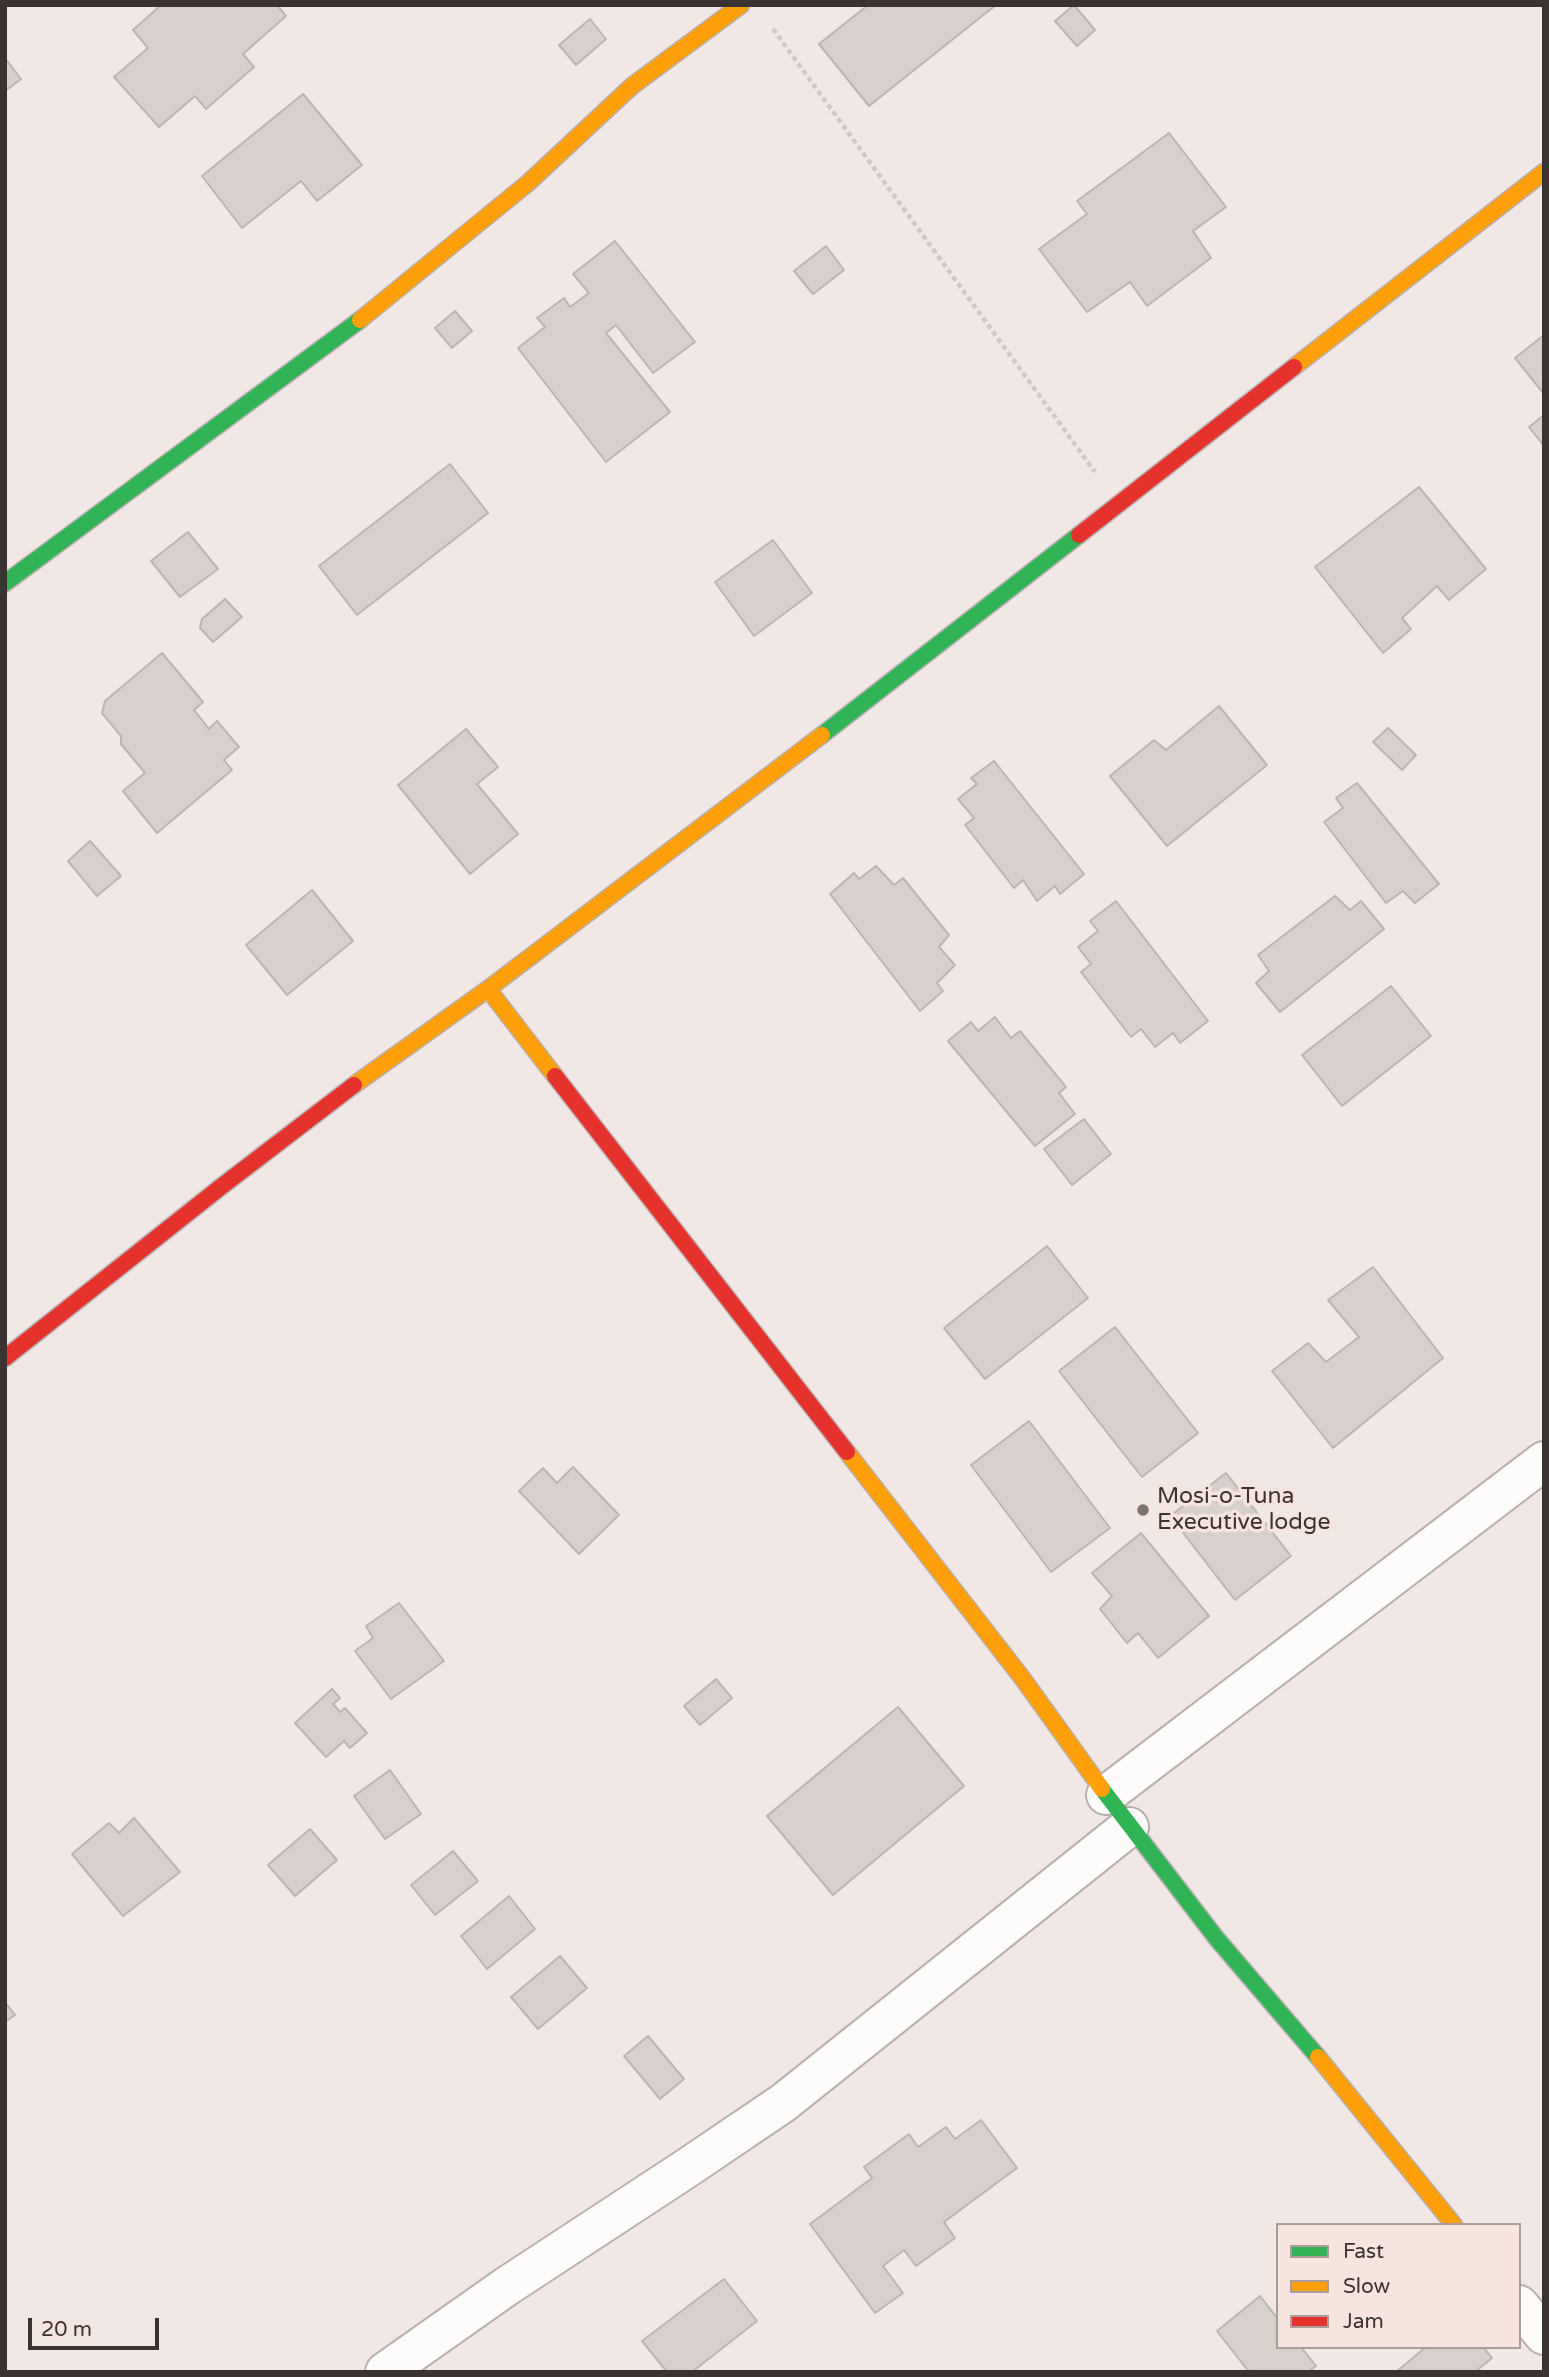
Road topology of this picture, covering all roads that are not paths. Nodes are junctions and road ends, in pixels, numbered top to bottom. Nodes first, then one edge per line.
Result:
1 (741, 5) edge
2 (1544, 172) edge
3 (5, 583) edge
4 (488, 989) junction
5 (5, 1358) edge
6 (1544, 1461) edge
7 (1106, 1795) junction
8 (1129, 1827) junction
9 (1452, 2223) edge
10 (1521, 2307) edge
11 (1544, 2335) edge
12 (385, 2372) edge

1 - 3 street
2 - 4 street
4 - 5 street
4 - 7 street
6 - 7 street
7 - 8 street
8 - 9 street
8 - 12 street
10 - 11 street

